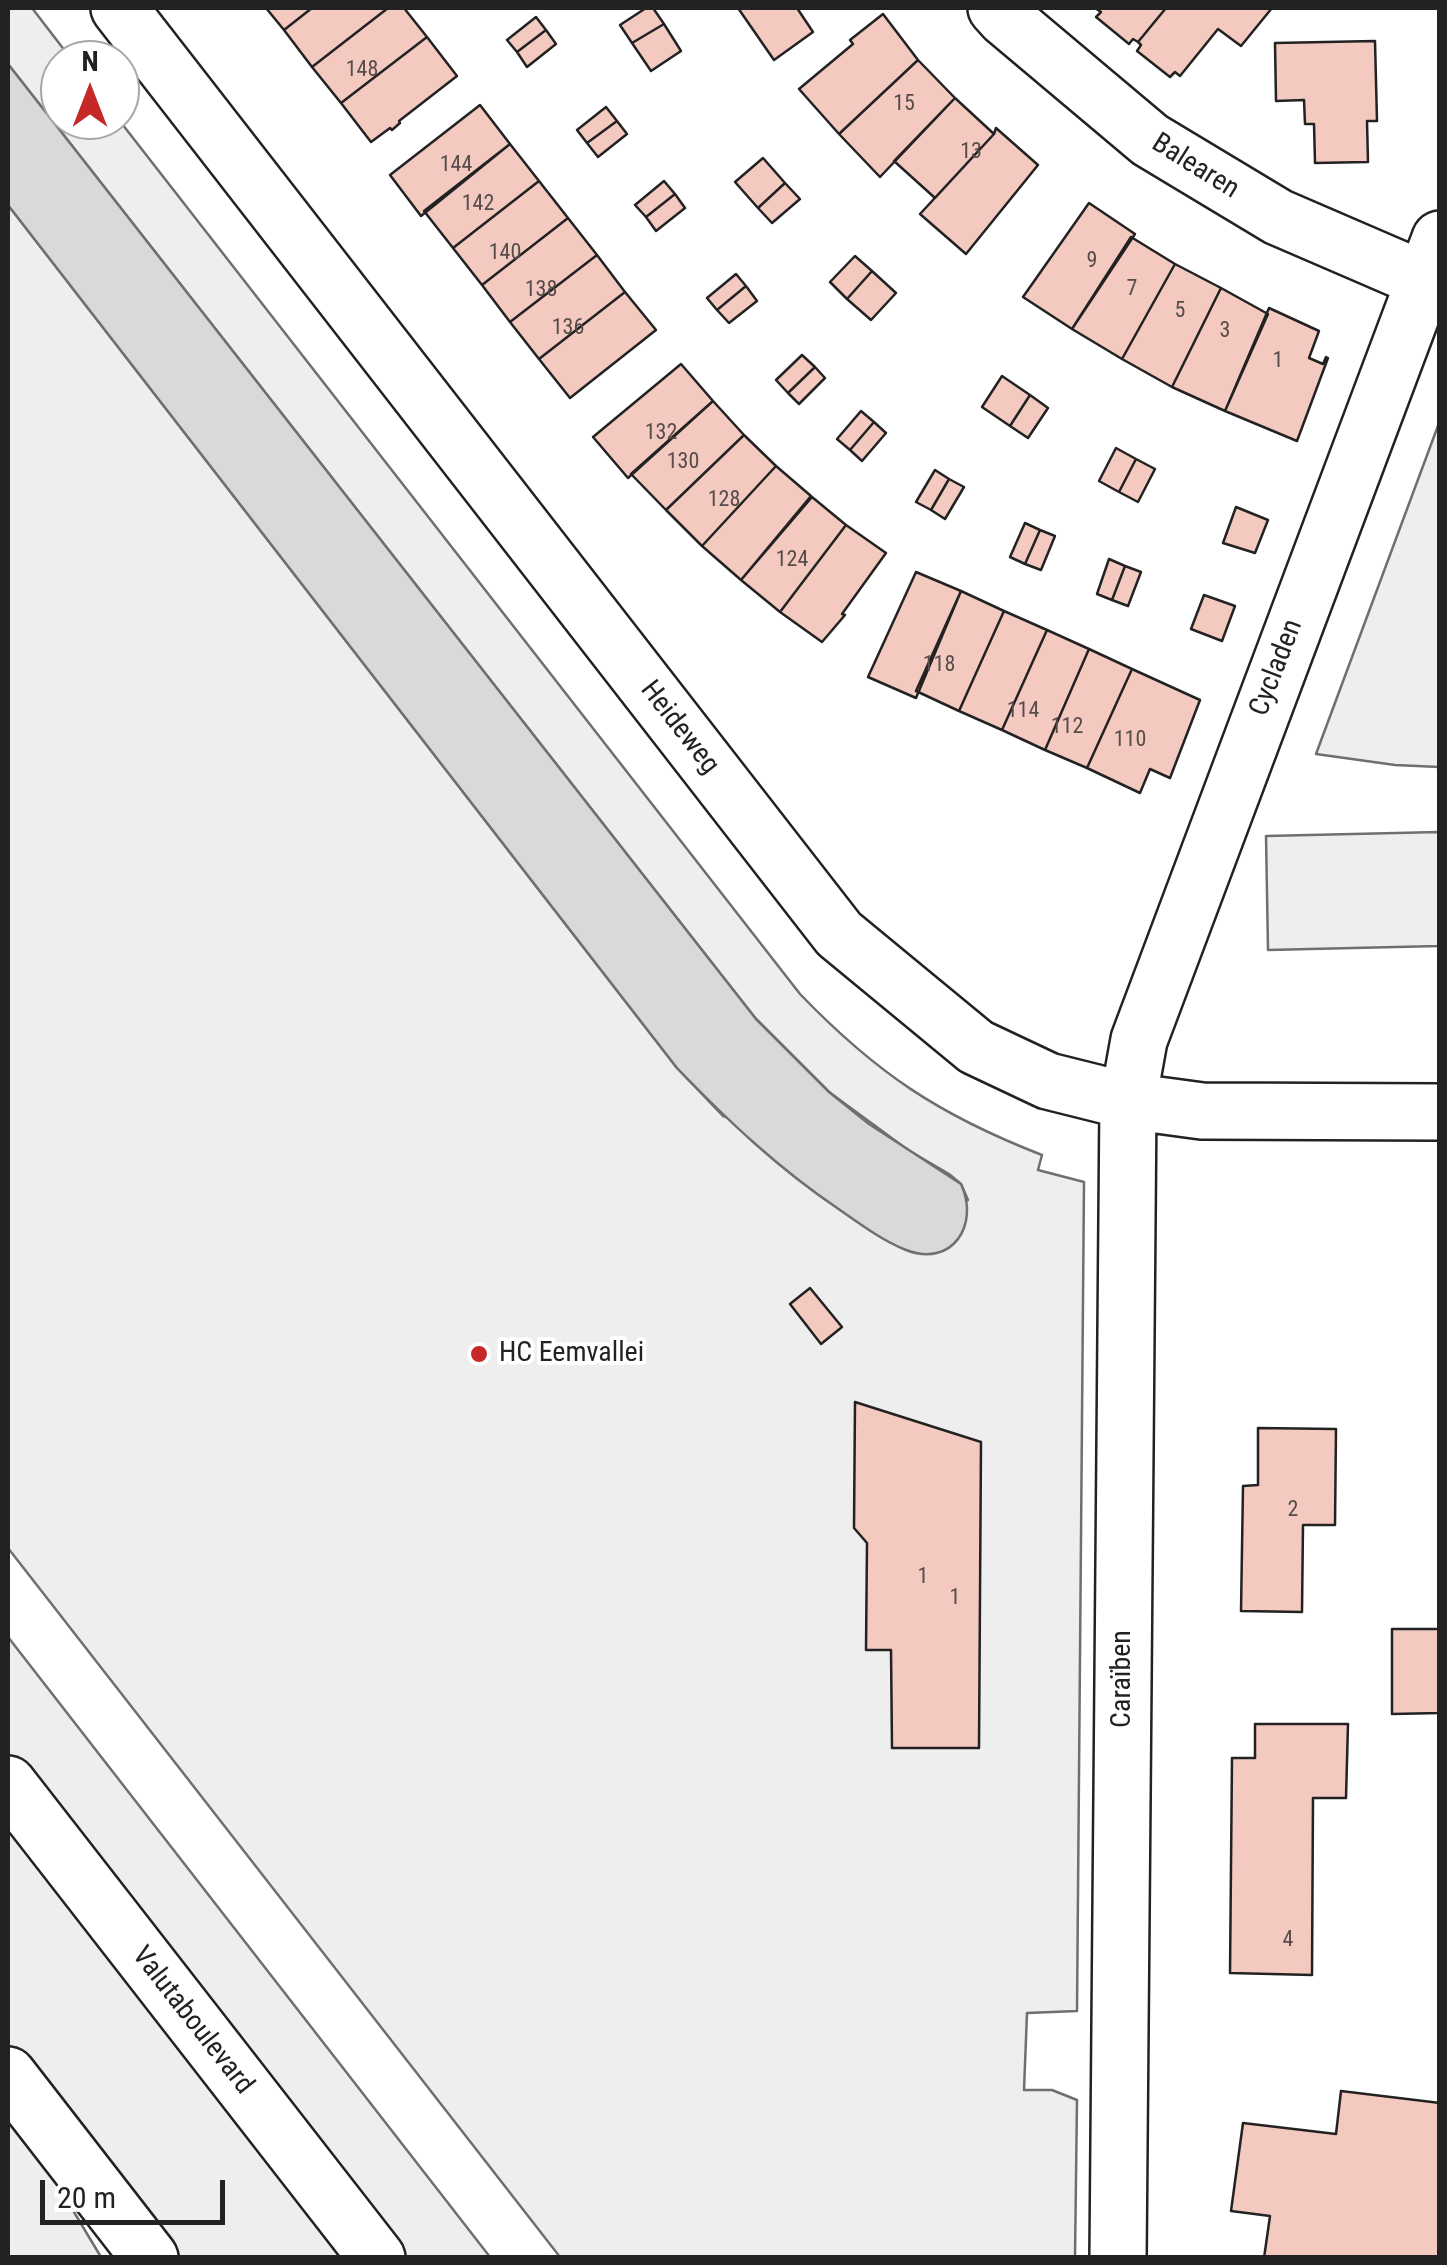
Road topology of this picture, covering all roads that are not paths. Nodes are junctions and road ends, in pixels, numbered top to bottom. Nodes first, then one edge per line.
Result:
1 (119, 8) edge
2 (996, 8) edge
3 (1432, 260) edge
4 (1128, 1102) junction
5 (1440, 1112) edge
6 (8, 1784) edge
7 (8, 2075) edge
8 (150, 2258) edge
9 (378, 2258) edge
10 (1118, 2258) edge

1 - 4 street, Heideweg
2 - 3 street, Balearen
3 - 4 street, Cycladen
4 - 5 street, Heideweg
4 - 10 street, Caraïben
6 - 9 street, Valutaboulevard
7 - 8 street

